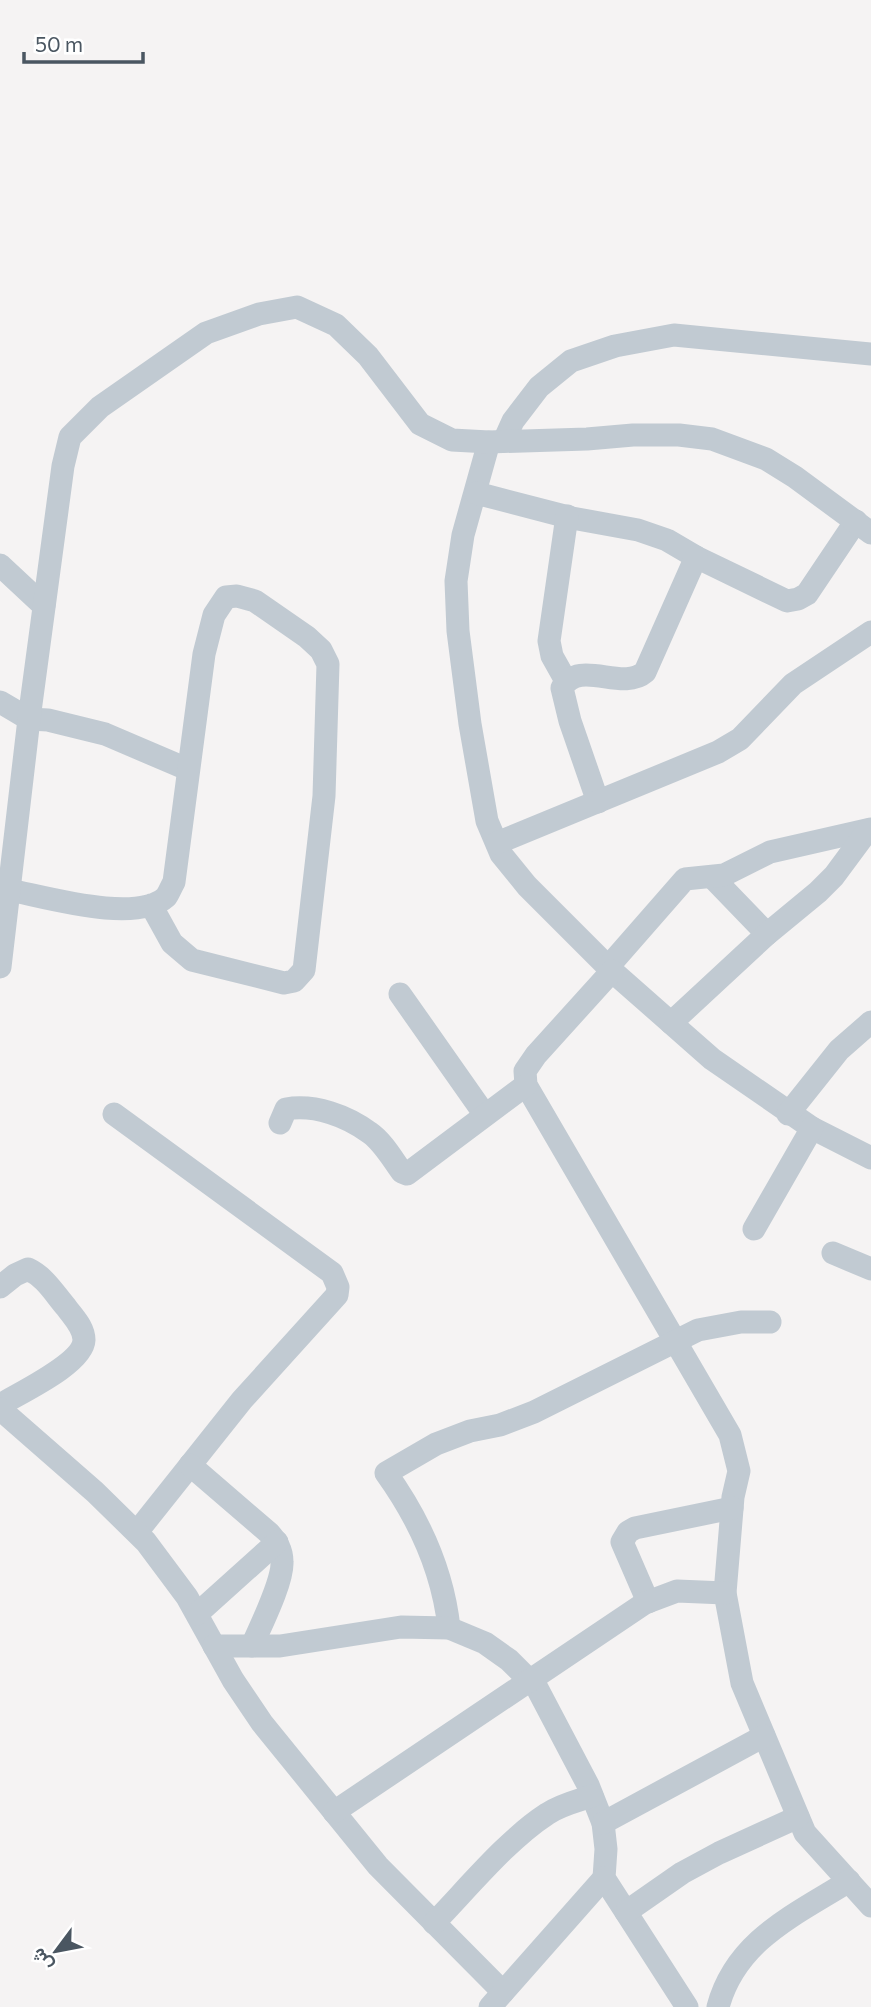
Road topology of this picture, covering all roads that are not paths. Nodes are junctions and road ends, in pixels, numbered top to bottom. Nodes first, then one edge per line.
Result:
1 (871, 354) edge
2 (497, 442) junction
3 (476, 493) junction
4 (567, 516) junction
5 (863, 527) edge
6 (696, 557) junction
7 (0, 565) edge
8 (44, 606) junction
9 (871, 632) edge
10 (566, 681) junction
11 (0, 702) edge
12 (29, 719) junction
13 (187, 769) junction
14 (598, 802) junction
15 (870, 830) edge
16 (496, 843) junction
17 (712, 877) junction
18 (9, 890) junction
19 (150, 905) junction
20 (767, 934) junction
21 (0, 967) edge
22 (610, 969) junction
23 (400, 993) dead end
24 (871, 1022) edge
25 (671, 1023) junction
26 (526, 1085) junction
27 (114, 1114) dead end
28 (788, 1114) junction
29 (485, 1115) junction
30 (280, 1124) dead end
31 (812, 1128) junction
32 (871, 1158) edge
33 (754, 1230) dead end
34 (833, 1253) dead end
35 (871, 1269) edge
36 (0, 1287) edge
37 (770, 1322) dead end
38 (674, 1340) junction
39 (0, 1407) edge
40 (190, 1465) junction
41 (732, 1508) junction
42 (137, 1532) junction
43 (277, 1542) junction
44 (725, 1593) junction
45 (648, 1602) junction
46 (197, 1614) junction
47 (449, 1628) junction
48 (214, 1646) junction
49 (252, 1646) junction
50 (530, 1681) junction
51 (764, 1736) junction
52 (592, 1796) junction
53 (334, 1812) junction
54 (798, 1817) junction
55 (603, 1823) junction
56 (604, 1878) junction
57 (849, 1881) junction
58 (871, 1906) edge
59 (626, 1912) junction
60 (434, 1923) junction
61 (496, 2000) edge
62 (687, 2007) edge
63 (718, 2007) edge

1 - 2 street
2 - 3 street
2 - 5 street
2 - 8 street
3 - 4 street
3 - 16 street
4 - 6 street
4 - 10 street
5 - 6 street
6 - 10 street
7 - 8 street
8 - 12 street
9 - 14 street
10 - 14 street
11 - 12 street
12 - 13 street
12 - 18 street
13 - 19 street
13 - 19 street
14 - 16 street
15 - 17 street
15 - 20 street
16 - 22 street
17 - 20 street
17 - 22 street
18 - 19 street
18 - 21 street
20 - 25 street
22 - 25 street
22 - 26 street
23 - 29 street
24 - 28 street
25 - 28 street
26 - 29 street
26 - 38 street
27 - 40 street
28 - 31 street
29 - 30 street
31 - 32 street
31 - 33 street
34 - 35 street
36 - 39 street
37 - 38 street
38 - 41 street
38 - 47 street
39 - 42 street
40 - 42 street
40 - 43 street
41 - 44 street
41 - 45 street
42 - 46 street
43 - 46 street
43 - 49 street
44 - 45 street
44 - 51 street
45 - 50 street
46 - 48 street
47 - 49 street
47 - 50 street
48 - 49 street
48 - 53 street
50 - 52 street
50 - 53 street
51 - 54 street
51 - 55 street
52 - 55 street
52 - 60 street
53 - 60 street
54 - 57 street
54 - 59 street
55 - 56 street
56 - 59 street
56 - 61 street
57 - 58 street
57 - 63 street
59 - 62 street
60 - 61 street

